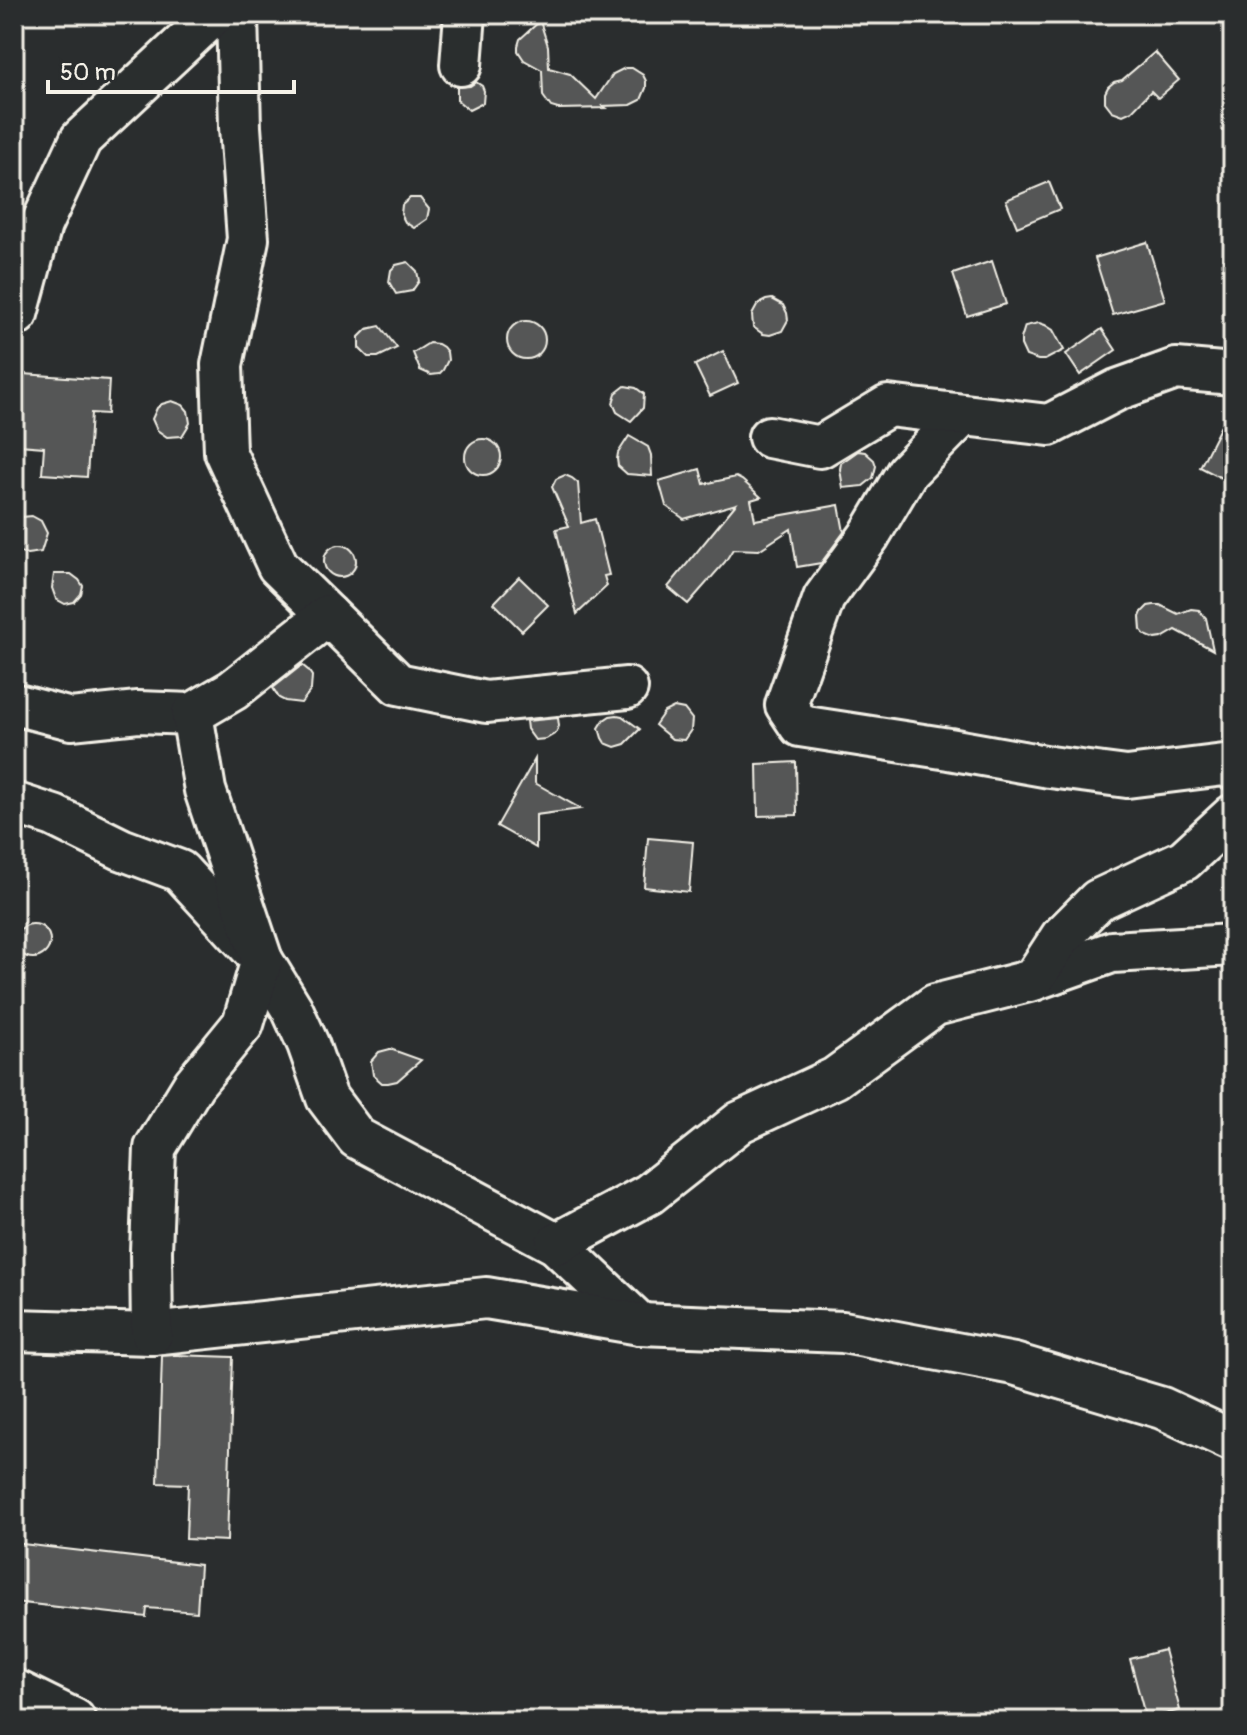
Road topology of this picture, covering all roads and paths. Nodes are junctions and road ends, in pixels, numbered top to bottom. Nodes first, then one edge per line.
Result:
1 (215, 14) edge
2 (237, 14) edge
3 (465, 14) edge
4 (461, 65) dead end
5 (14, 316) edge
6 (1233, 374) edge
7 (962, 416) junction
8 (769, 437) dead end
9 (328, 615) junction
10 (627, 688) dead end
11 (14, 704) edge
12 (192, 714) junction
13 (1233, 769) edge
14 (14, 803) edge
15 (1233, 815) edge
16 (1233, 945) edge
17 (262, 960) junction
18 (1033, 980) junction
19 (556, 1244) junction
20 (640, 1324) junction
21 (14, 1330) edge
22 (152, 1334) junction
23 (1233, 1441) edge
24 (14, 1692) edge
25 (73, 1721) edge

1 - 5 street
2 - 9 street
3 - 4 street
6 - 7 street
7 - 8 street
7 - 13 street
9 - 10 street
9 - 12 street
11 - 12 street
12 - 17 street
14 - 17 street
15 - 18 street
16 - 18 street
17 - 19 street
17 - 22 street
18 - 19 street
19 - 20 street
20 - 22 street
20 - 23 street
21 - 22 street
24 - 25 street

